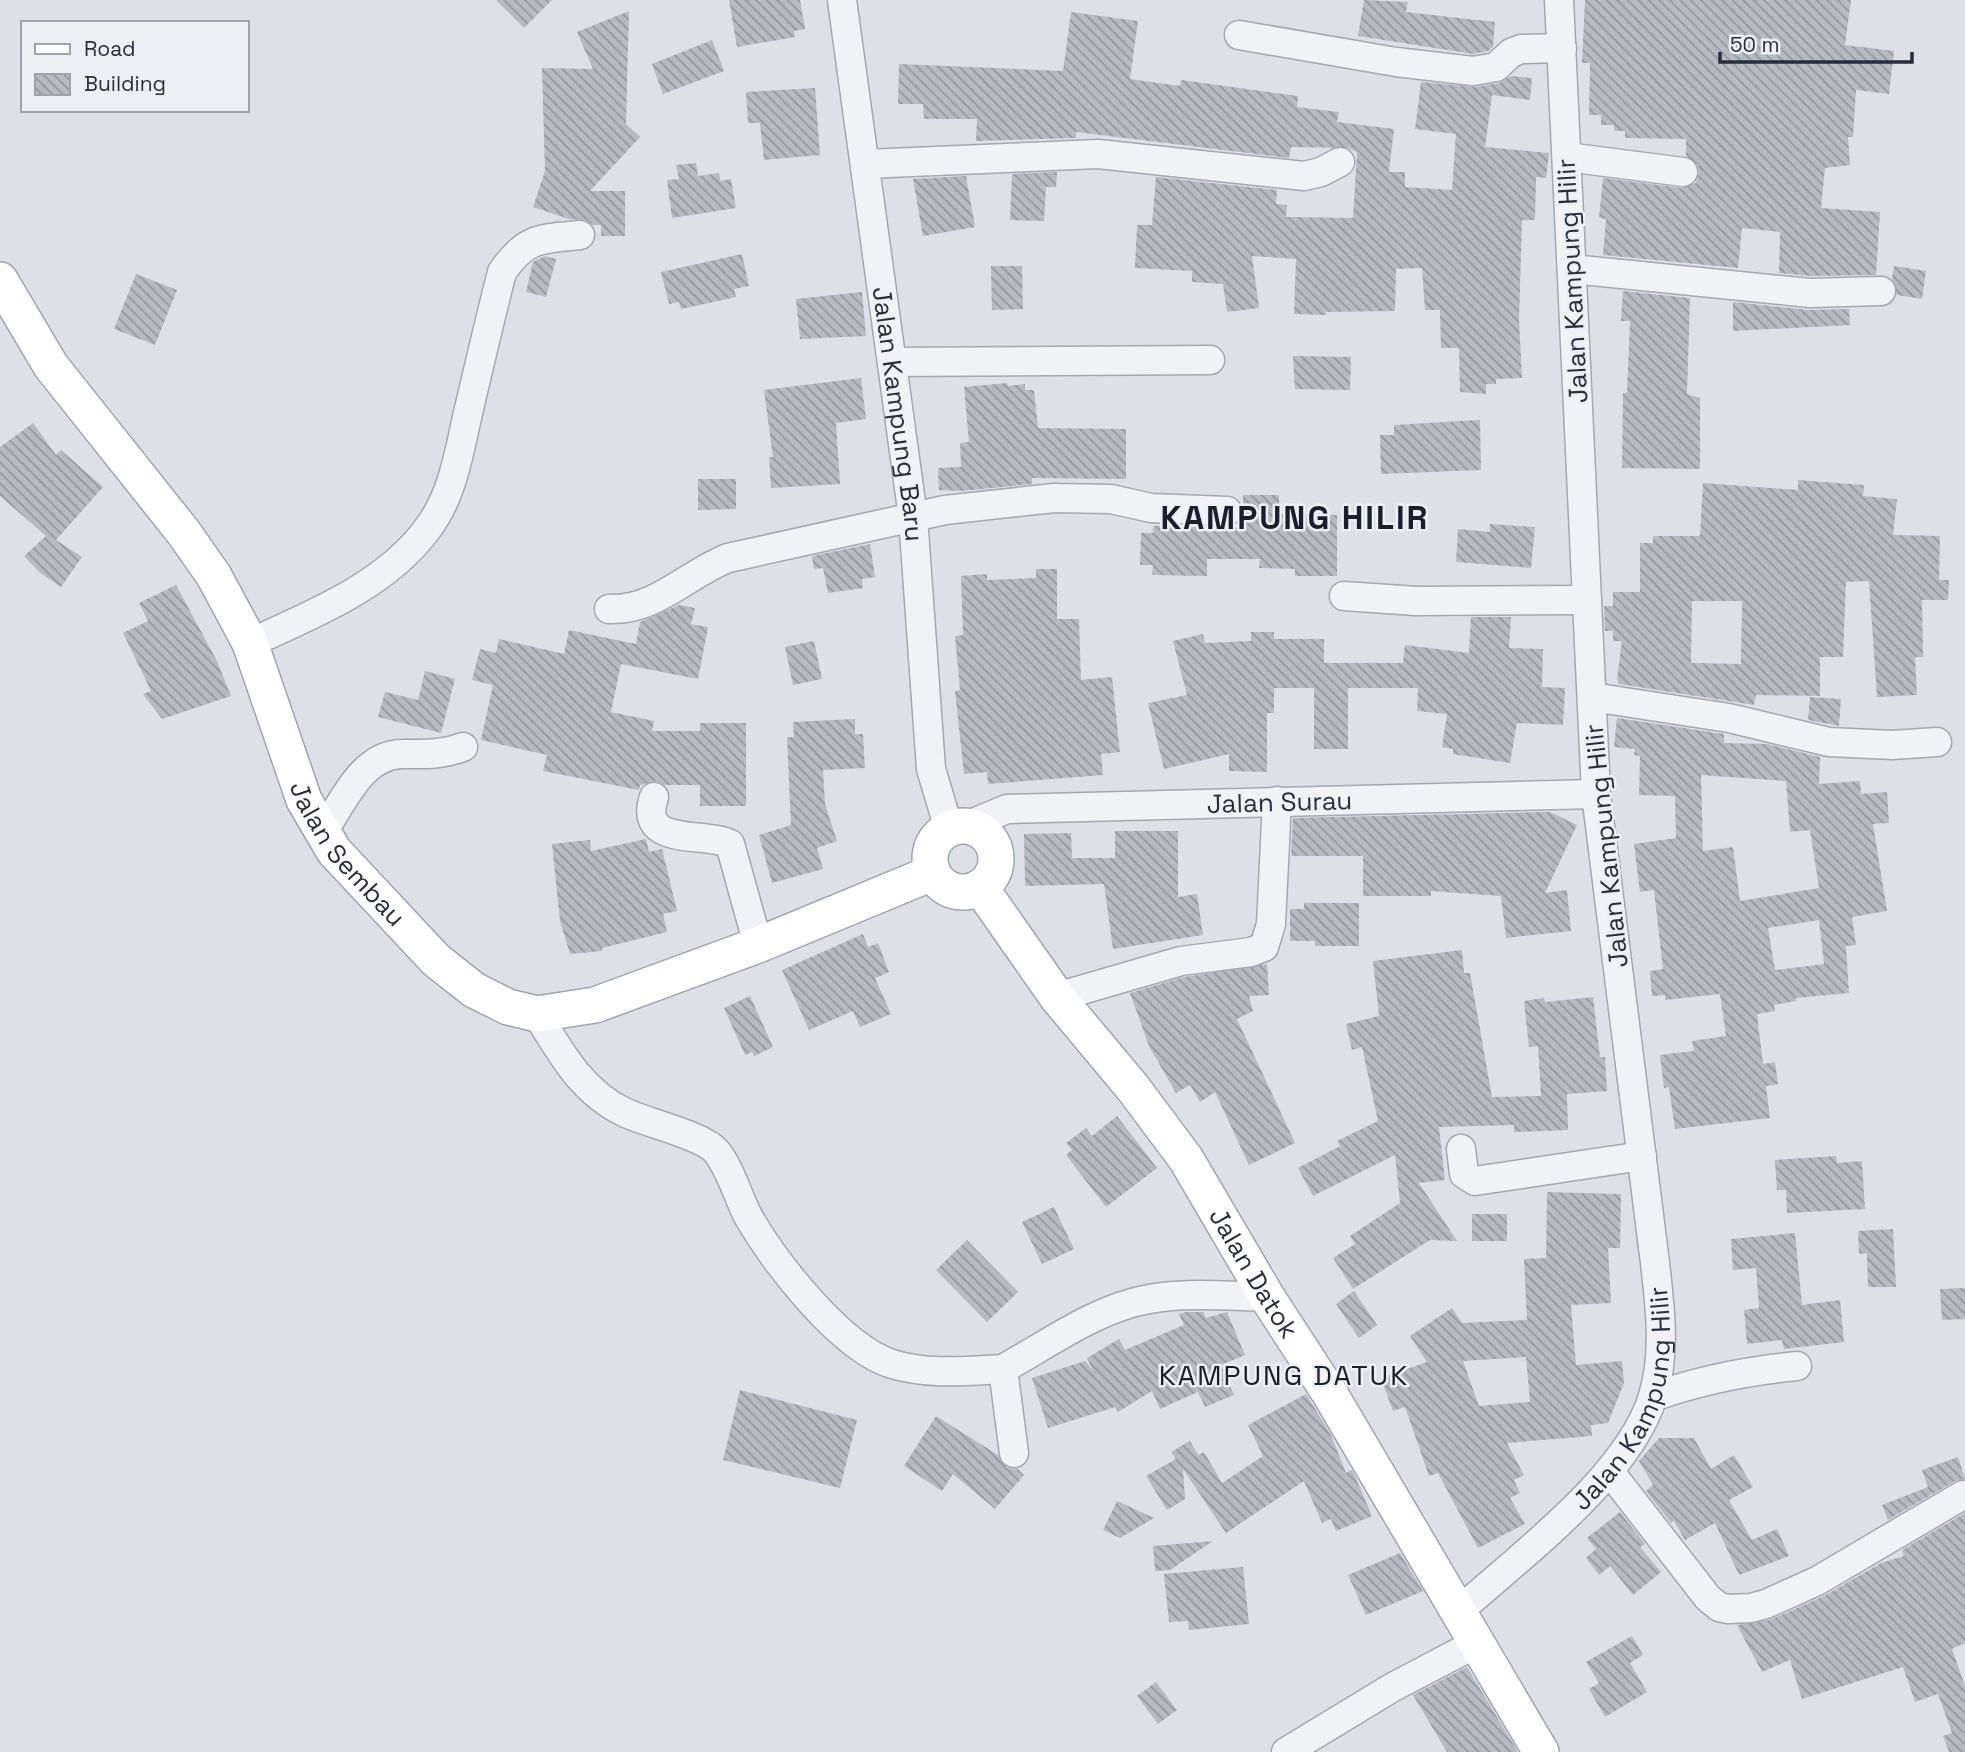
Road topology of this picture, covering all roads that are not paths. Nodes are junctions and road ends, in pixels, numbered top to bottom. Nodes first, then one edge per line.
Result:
1 (842, 0) edge
2 (1559, 0) edge
3 (1239, 35) dead end
4 (1562, 48) junction
5 (1567, 158) junction
6 (1340, 162) dead end
7 (865, 164) junction
8 (1683, 172) dead end
9 (580, 235) dead end
10 (1572, 269) junction
11 (3, 290) edge
12 (1881, 291) dead end
13 (1210, 360) dead end
14 (892, 362) junction
15 (1227, 511) dead end
16 (913, 517) junction
17 (1344, 596) dead end
18 (1587, 600) junction
19 (609, 609) dead end
20 (250, 643) junction
21 (1592, 697) junction
22 (1937, 742) dead end
23 (463, 747) dead end
24 (1596, 794) junction
25 (654, 797) dead end
26 (1277, 801) junction
27 (958, 827) junction
28 (323, 832) junction
29 (932, 873) junction
30 (980, 887) junction
31 (758, 945) junction
32 (1058, 997) junction
33 (537, 1014) junction
34 (1461, 1149) dead end
35 (1642, 1156) junction
36 (1268, 1297) junction
37 (1797, 1366) dead end
38 (1003, 1369) junction
39 (1653, 1397) junction
40 (1014, 1453) dead end
41 (1610, 1472) junction
42 (1963, 1495) dead end
43 (1458, 1612) junction
44 (1477, 1643) junction
45 (1286, 1752) edge
46 (1541, 1752) edge

1 - 7 street, Jalan Kampung Baru
2 - 4 street, Jalan Kampung Hilir
3 - 4 street
4 - 5 street, Jalan Kampung Hilir
5 - 8 street
5 - 10 street, Jalan Kampung Hilir
6 - 7 street
7 - 14 street, Jalan Kampung Baru
9 - 20 street
10 - 12 street
10 - 18 street, Jalan Kampung Hilir
11 - 20 main road, Jalan Sembau
13 - 14 street
14 - 16 street, Jalan Kampung Baru
15 - 16 street
16 - 19 street
16 - 27 street, Jalan Kampung Baru
17 - 18 street
18 - 21 street, Jalan Kampung Hilir
20 - 28 main road, Jalan Sembau
21 - 22 street
21 - 24 street, Jalan Kampung Hilir
23 - 28 street
24 - 26 street, Jalan Surau
24 - 35 street, Jalan Kampung Hilir
25 - 31 street
26 - 27 street, Jalan Surau
26 - 32 street
27 - 29 main road
27 - 30 main road
28 - 33 main road, Jalan Sembau
29 - 30 main road
29 - 31 main road, Jalan Sembau
30 - 32 main road, Jalan Datok
31 - 33 main road, Jalan Sembau
32 - 36 main road, Jalan Datok
33 - 38 street
34 - 35 street
35 - 39 street, Jalan Kampung Hilir
36 - 38 street
36 - 43 main road, Jalan Datok
37 - 39 street
38 - 40 street
39 - 41 street, Jalan Kampung Hilir
41 - 42 street
41 - 43 street, Jalan Kampung Hilir
43 - 44 main road, Jalan Datok
44 - 45 street
44 - 46 main road, Jalan Datok

